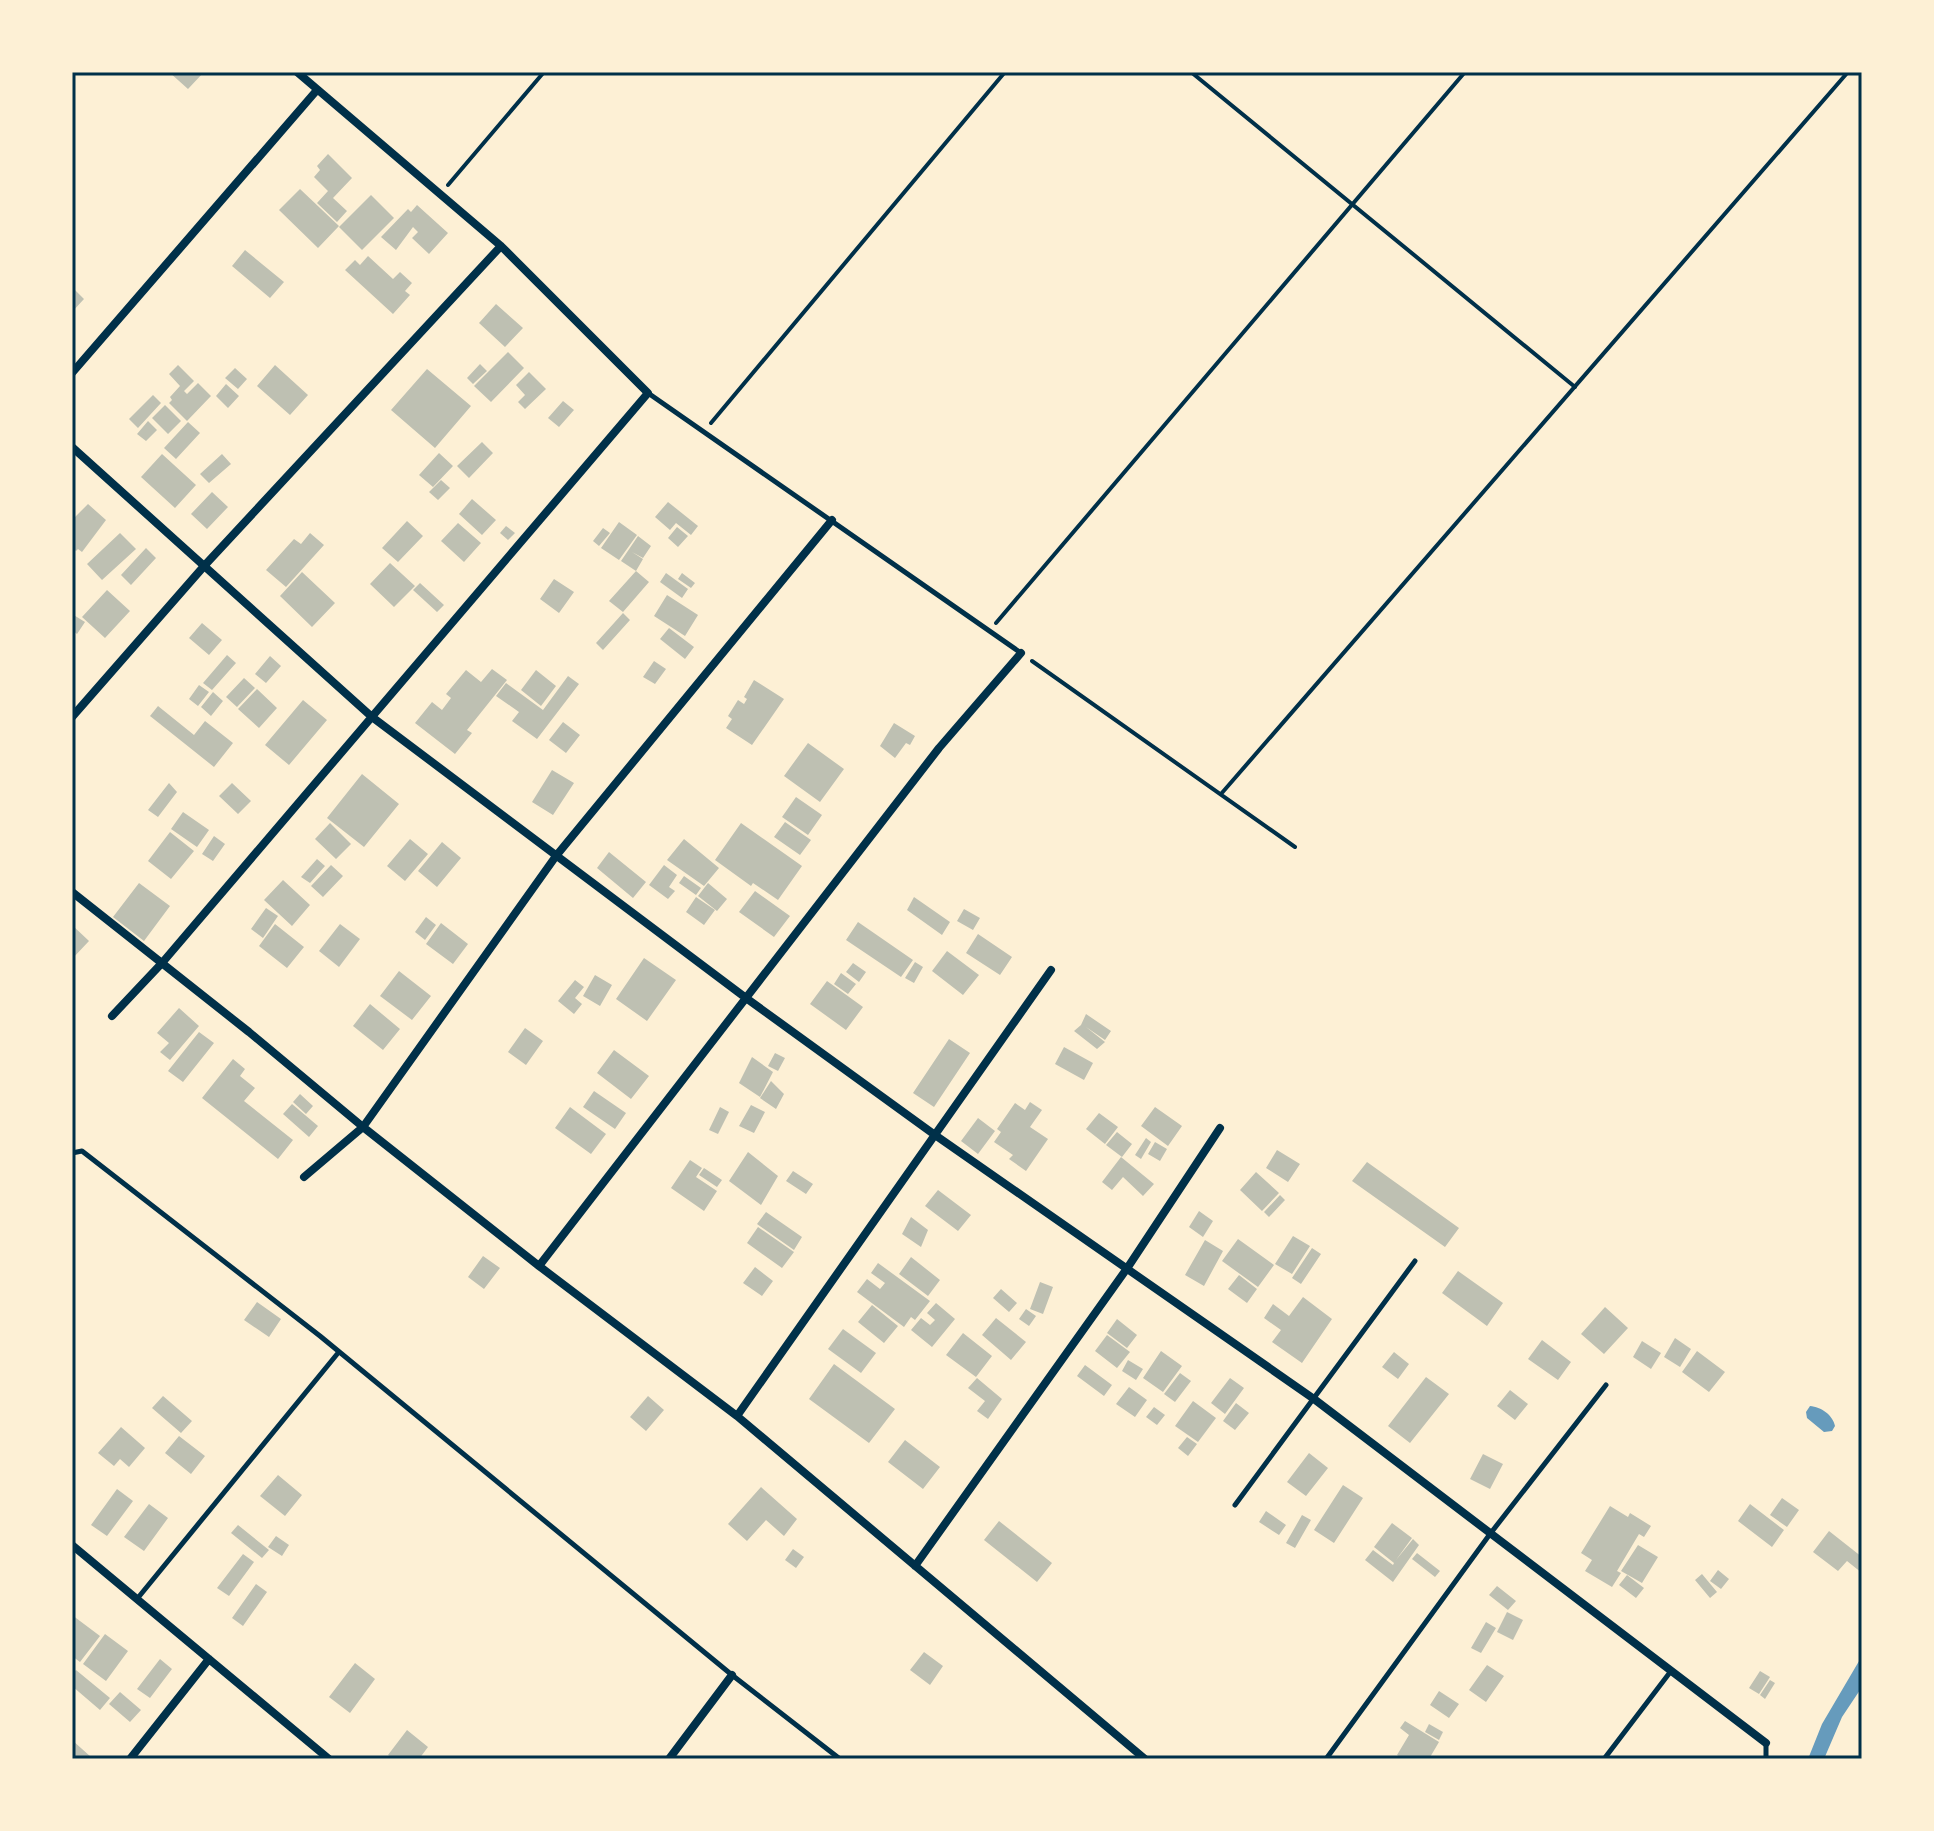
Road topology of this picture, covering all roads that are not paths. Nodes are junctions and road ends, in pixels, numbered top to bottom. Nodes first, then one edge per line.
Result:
1 (297, 72) edge
2 (317, 90) junction
3 (501, 246) junction
4 (72, 373) edge
5 (648, 393) junction
6 (72, 447) edge
7 (832, 520) junction
8 (205, 565) junction
9 (1021, 653) joint
10 (72, 717) edge
11 (372, 717) junction
12 (556, 856) junction
13 (72, 892) edge
14 (162, 963) junction
15 (1051, 970) dead end
16 (746, 998) junction
17 (112, 1016) dead end
18 (363, 1127) junction
19 (1220, 1128) dead end
20 (935, 1135) junction
21 (72, 1153) edge
22 (304, 1177) dead end
23 (1415, 1261) dead end
24 (539, 1266) junction
25 (1128, 1267) junction
26 (338, 1353) junction
27 (1606, 1385) dead end
28 (1314, 1399) junction
29 (737, 1416) junction
30 (1235, 1505) dead end
31 (1490, 1534) junction
32 (72, 1545) edge
33 (915, 1566) junction
34 (137, 1599) junction
35 (209, 1659) junction
36 (1671, 1671) junction
37 (732, 1675) junction
38 (1766, 1743) joint
39 (130, 1759) edge
40 (329, 1759) edge
41 (669, 1759) edge
42 (840, 1759) edge
43 (1145, 1759) edge
44 (1326, 1759) edge
45 (1604, 1759) edge
46 (1766, 1759) edge

1 - 2 street
2 - 3 street
2 - 4 street
3 - 5 street
3 - 8 street
5 - 7 lane
5 - 11 street
6 - 8 street
7 - 9 lane
7 - 12 street
8 - 10 street
8 - 11 street
9 - 16 street
11 - 12 street
11 - 14 street
12 - 16 street
12 - 18 street
13 - 14 street
14 - 17 street
14 - 18 street
15 - 20 street
16 - 20 street
16 - 24 street
18 - 22 street
18 - 24 street
19 - 25 street
20 - 25 street
20 - 29 street
21 - 26 lane
23 - 28 lane
24 - 29 street
25 - 28 street
25 - 33 street
26 - 34 lane
26 - 37 lane
27 - 31 lane
28 - 30 lane
28 - 31 street
29 - 33 street
31 - 36 street
31 - 44 lane
32 - 34 street
33 - 43 street
34 - 35 street
35 - 39 street
35 - 40 street
36 - 38 street
36 - 45 lane
37 - 41 street
37 - 42 lane
38 - 46 lane

